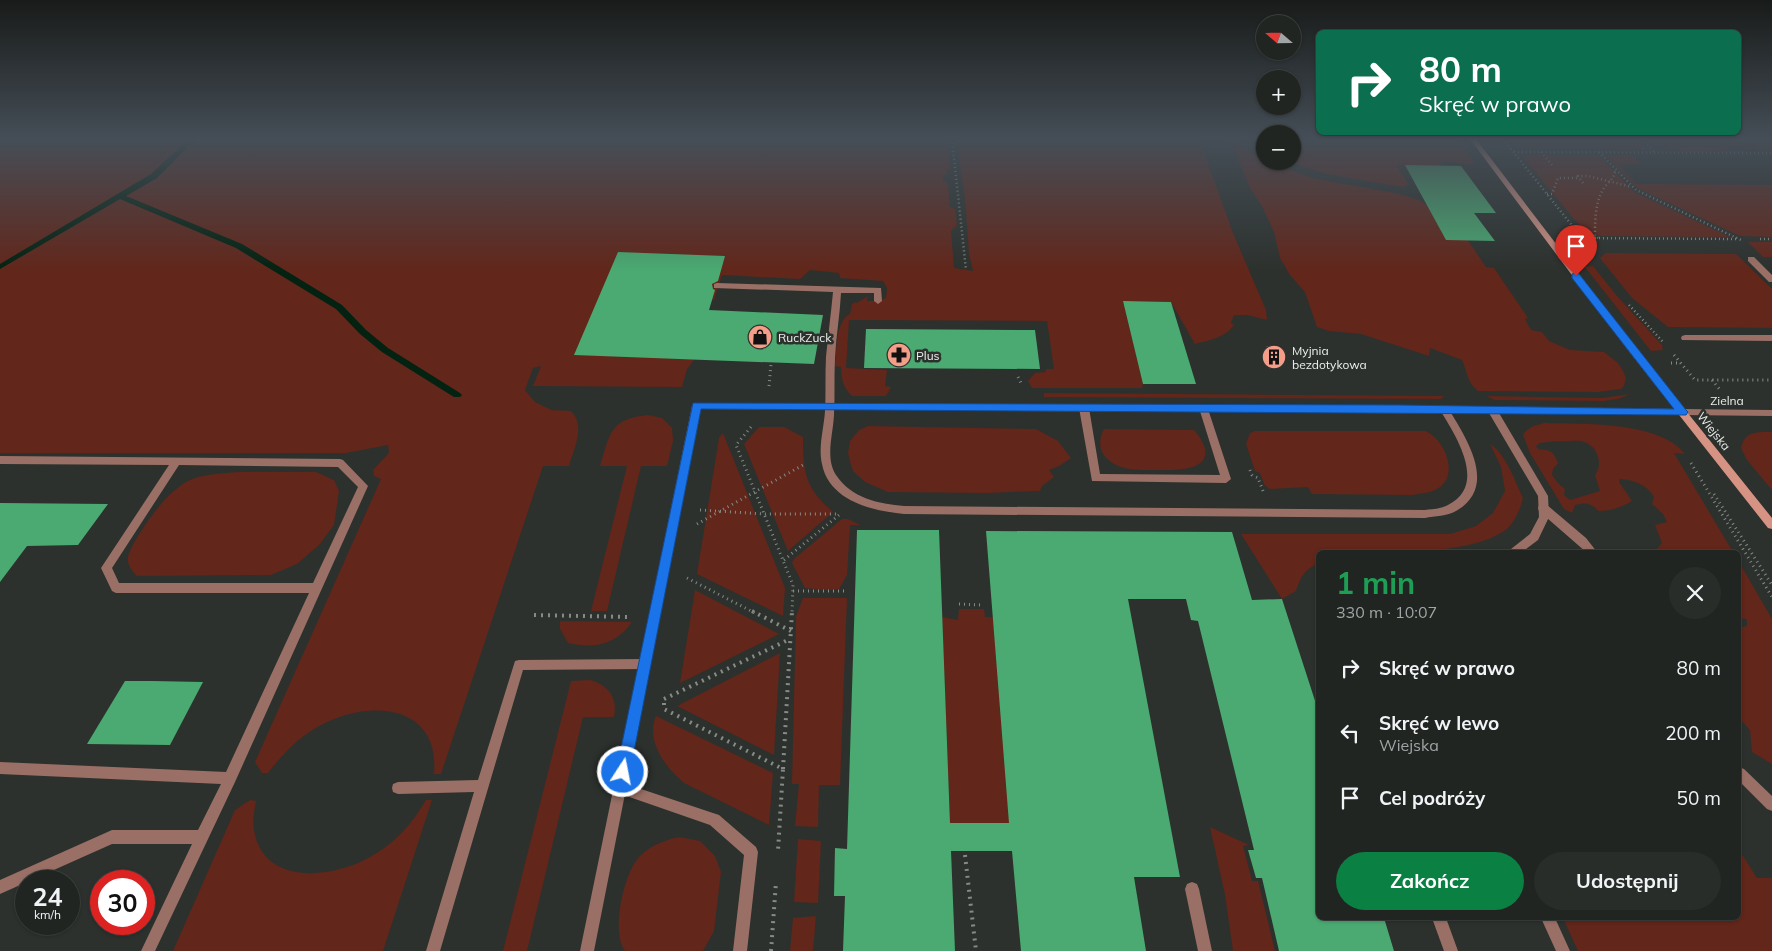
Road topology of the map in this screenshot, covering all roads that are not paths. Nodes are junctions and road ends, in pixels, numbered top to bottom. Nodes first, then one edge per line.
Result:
1 (1506, 183) edge
2 (1751, 260) dead end
3 (1772, 280) edge
4 (717, 286) dead end
5 (837, 290) junction
6 (878, 301) dead end
7 (1686, 338) dead end
8 (1772, 338) edge
9 (829, 407) junction
10 (1084, 408) junction
11 (1204, 408) junction
12 (1445, 410) junction
13 (1492, 410) junction
14 (1682, 412) junction
15 (1772, 413) edge
16 (0, 460) edge
17 (176, 462) junction
18 (1543, 508) junction
19 (1772, 524) edge
20 (1518, 550) edge
21 (1590, 550) edge
22 (316, 588) junction
23 (645, 664) junction
24 (0, 768) edge
25 (1741, 775) edge
26 (230, 778) junction
27 (481, 786) junction
28 (398, 788) dead end
29 (620, 788) junction
30 (1772, 805) edge
31 (201, 837) junction
32 (0, 887) edge
33 (1192, 889) dead end
34 (1440, 920) edge
35 (1549, 920) edge
36 (148, 951) edge
37 (433, 951) edge
38 (587, 951) edge
39 (740, 951) edge
40 (1205, 951) edge
41 (1451, 951) edge
42 (1562, 951) edge

1 - 14 street, Wiejska
2 - 3 street
4 - 5 street
5 - 6 street
5 - 9 street
7 - 8 street
9 - 10 street, Zielna
9 - 12 street
9 - 23 street, Zielna
10 - 11 street, Zielna
10 - 11 street
11 - 12 street, Zielna
12 - 13 street, Zielna
13 - 14 street, Zielna
13 - 18 street
14 - 15 street, Zielna
14 - 19 street, Wiejska
16 - 17 street
17 - 22 street
17 - 22 street
18 - 20 street
18 - 21 street
22 - 26 street
23 - 27 street
23 - 29 street
24 - 26 street
25 - 30 street
26 - 31 street
27 - 28 street
27 - 37 street
29 - 38 street
29 - 39 street
31 - 32 street
31 - 36 street
33 - 40 street
34 - 41 street
35 - 42 street

